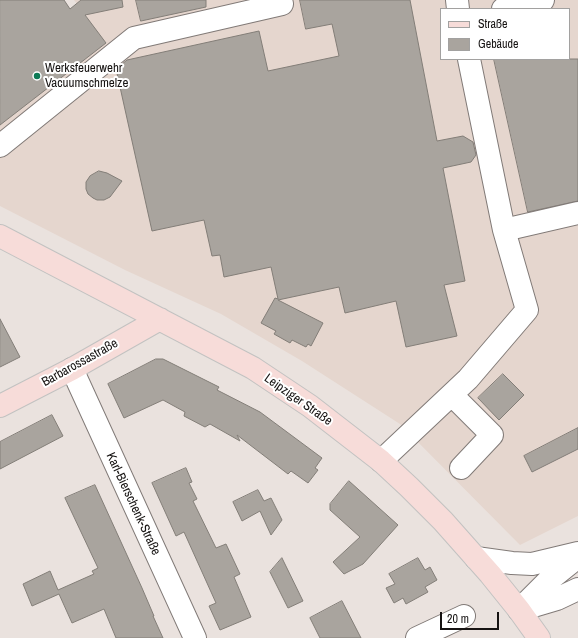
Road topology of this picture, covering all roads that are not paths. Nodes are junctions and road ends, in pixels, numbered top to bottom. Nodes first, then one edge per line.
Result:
1 (281, 0) edge
2 (543, 0) edge
3 (507, 8) edge
4 (469, 60) edge
5 (0, 146) edge
6 (578, 213) edge
7 (504, 230) junction
8 (0, 236) edge
9 (160, 319) junction
10 (72, 369) junction
11 (452, 395) junction
12 (0, 406) edge
13 (381, 461) junction
14 (461, 468) dead end
15 (578, 553) edge
16 (578, 557) edge
17 (476, 558) junction
18 (578, 589) edge
19 (519, 610) junction
20 (464, 616) dead end
21 (195, 638) edge
22 (418, 638) edge
23 (539, 638) edge

1 - 5 street
2 - 3 street
4 - 7 street
6 - 7 street
7 - 11 street
8 - 9 main road, Leipziger Straße
9 - 10 main road, Barbarossastraße
9 - 13 main road, Leipziger Straße
10 - 12 main road, Barbarossastraße
10 - 21 street, Karl-Bierschenk-Straße
11 - 13 street
11 - 14 street
13 - 17 main road, Leipziger Straße
15 - 17 street
16 - 19 street
17 - 19 main road, Leipziger Straße
18 - 19 street
19 - 23 main road, Leipziger Straße
20 - 22 street

